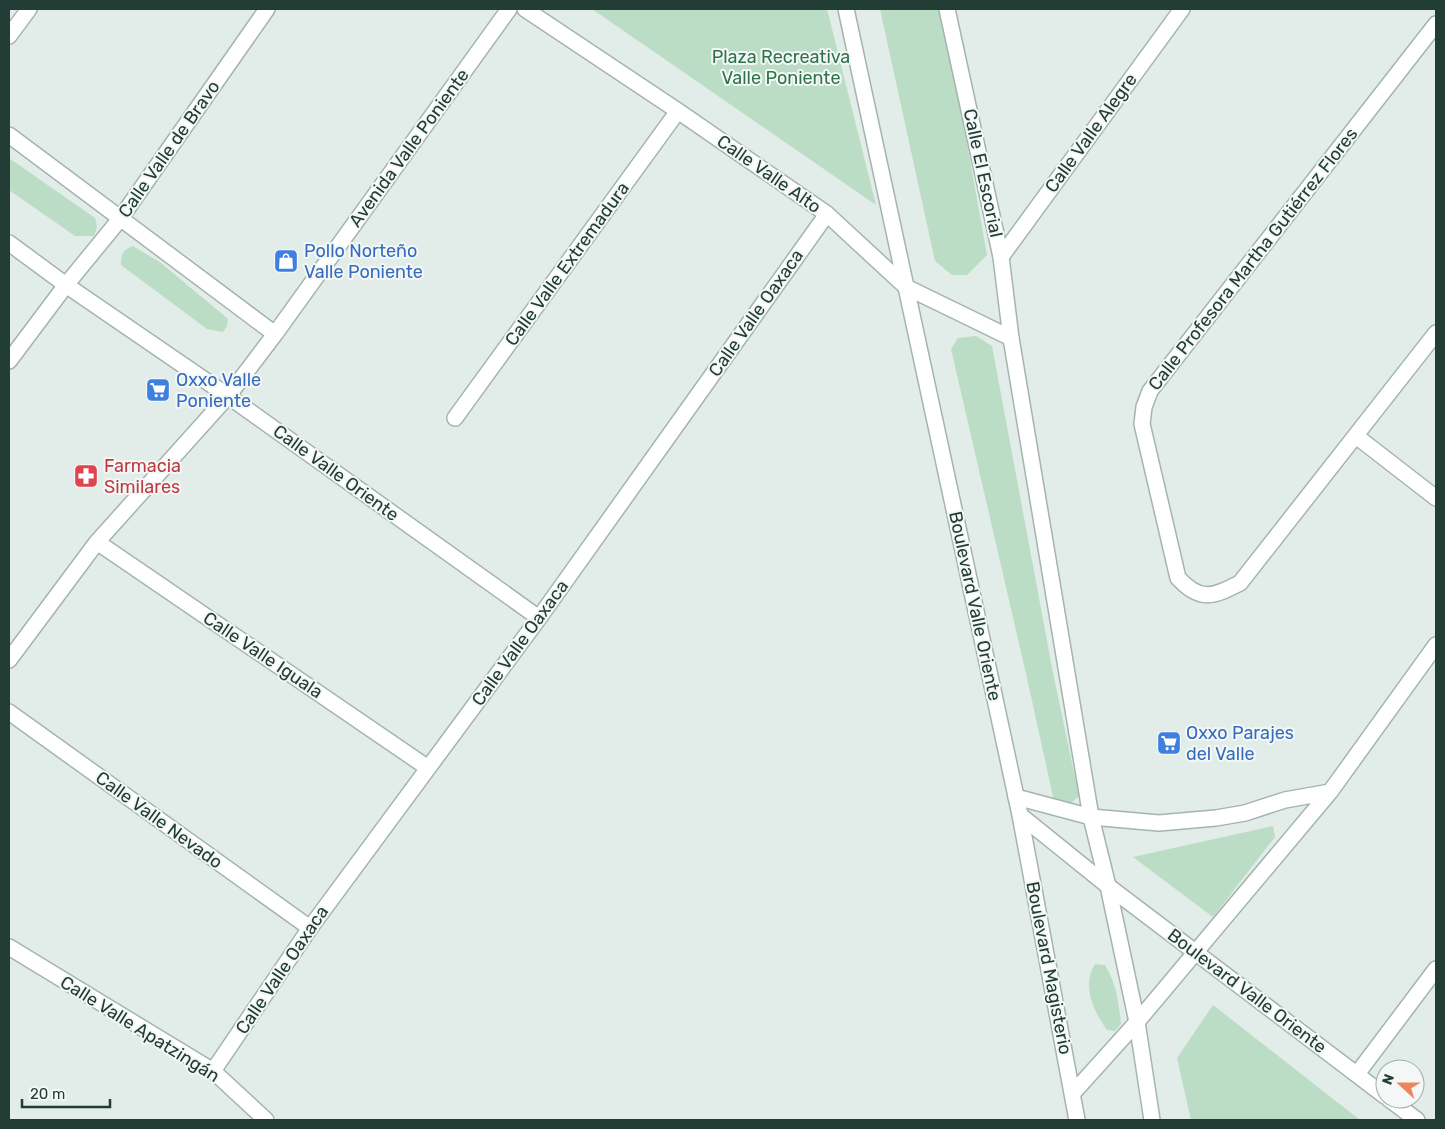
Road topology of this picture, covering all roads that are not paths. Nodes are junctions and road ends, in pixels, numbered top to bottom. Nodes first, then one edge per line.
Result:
1 (29, 9) edge
2 (267, 9) edge
3 (509, 9) edge
4 (525, 9) edge
5 (846, 9) edge
6 (947, 9) edge
7 (1182, 9) edge
8 (1436, 24) edge
9 (9, 36) edge
10 (678, 111) junction
11 (9, 135) edge
12 (827, 214) junction
13 (120, 219) junction
14 (9, 243) edge
15 (1001, 257) junction
16 (66, 285) junction
17 (906, 286) junction
18 (1436, 332) edge
19 (275, 334) junction
20 (1011, 338) junction
21 (9, 361) edge
22 (228, 396) junction
23 (455, 418) dead end
24 (1356, 436) junction
25 (1436, 498) edge
26 (97, 542) junction
27 (539, 618) junction
28 (1436, 645) edge
29 (9, 660) edge
30 (9, 712) edge
31 (428, 768) junction
32 (1330, 792) junction
33 (1016, 797) junction
34 (1020, 815) junction
35 (1091, 817) junction
36 (1108, 886) junction
37 (310, 928) junction
38 (1197, 952) junction
39 (11, 954) edge
40 (1436, 969) edge
41 (1137, 1022) junction
42 (213, 1072) junction
43 (1357, 1074) junction
44 (1375, 1088) edge
45 (1073, 1093) junction
46 (1402, 1109) edge
47 (266, 1120) edge
48 (1078, 1120) edge
49 (1152, 1120) edge
50 (1417, 1120) edge

1 - 9 street
2 - 13 street, Calle Valle de Bravo
3 - 19 street, Avenida Valle Poniente
4 - 10 street, Calle Valle Alto
5 - 17 street
6 - 15 street, Calle El Escorial
7 - 15 street, Calle Valle Alegre
8 - 24 street, Calle Profesora Martha Gutiérrez Flores
10 - 12 street, Calle Valle Alto
10 - 23 street, Calle Valle Extremadura
11 - 13 street
12 - 17 street, Calle Valle Alto
12 - 27 street, Calle Valle Oaxaca
13 - 16 street, Calle Valle de Bravo
13 - 19 street
14 - 16 street, Calle Valle Oriente
15 - 20 street, Calle El Escorial
16 - 21 street, Calle Valle de Bravo
16 - 22 street, Calle Valle Oriente
17 - 20 street, Calle Valle Alto
17 - 33 street, Boulevard Valle Oriente
18 - 24 street, Calle Profesora Martha Gutiérrez Flores
19 - 22 street, Avenida Valle Poniente
20 - 35 street
22 - 26 street, Avenida Valle Poniente
22 - 27 street, Calle Valle Oriente
24 - 25 street
26 - 29 street, Avenida Valle Poniente
26 - 31 street, Calle Valle Iguala
27 - 31 street, Calle Valle Oaxaca
28 - 32 street
30 - 37 street, Calle Valle Nevado
31 - 37 street, Calle Valle Oaxaca
32 - 35 street
32 - 38 street
33 - 34 street, Boulevard Valle Oriente
33 - 35 street
34 - 36 street, Boulevard Valle Oriente
34 - 45 street, Boulevard Magisterio
35 - 36 street
36 - 38 street, Boulevard Valle Oriente
36 - 41 street
37 - 42 street, Calle Valle Oaxaca
38 - 41 street
38 - 43 street, Boulevard Valle Oriente
39 - 42 street, Calle Valle Apatzingán
40 - 43 street
41 - 45 street
41 - 49 street
42 - 47 street, Calle Valle Apatzingán
43 - 44 street, Boulevard Valle Oriente
45 - 48 street, Boulevard Magisterio
46 - 50 street

